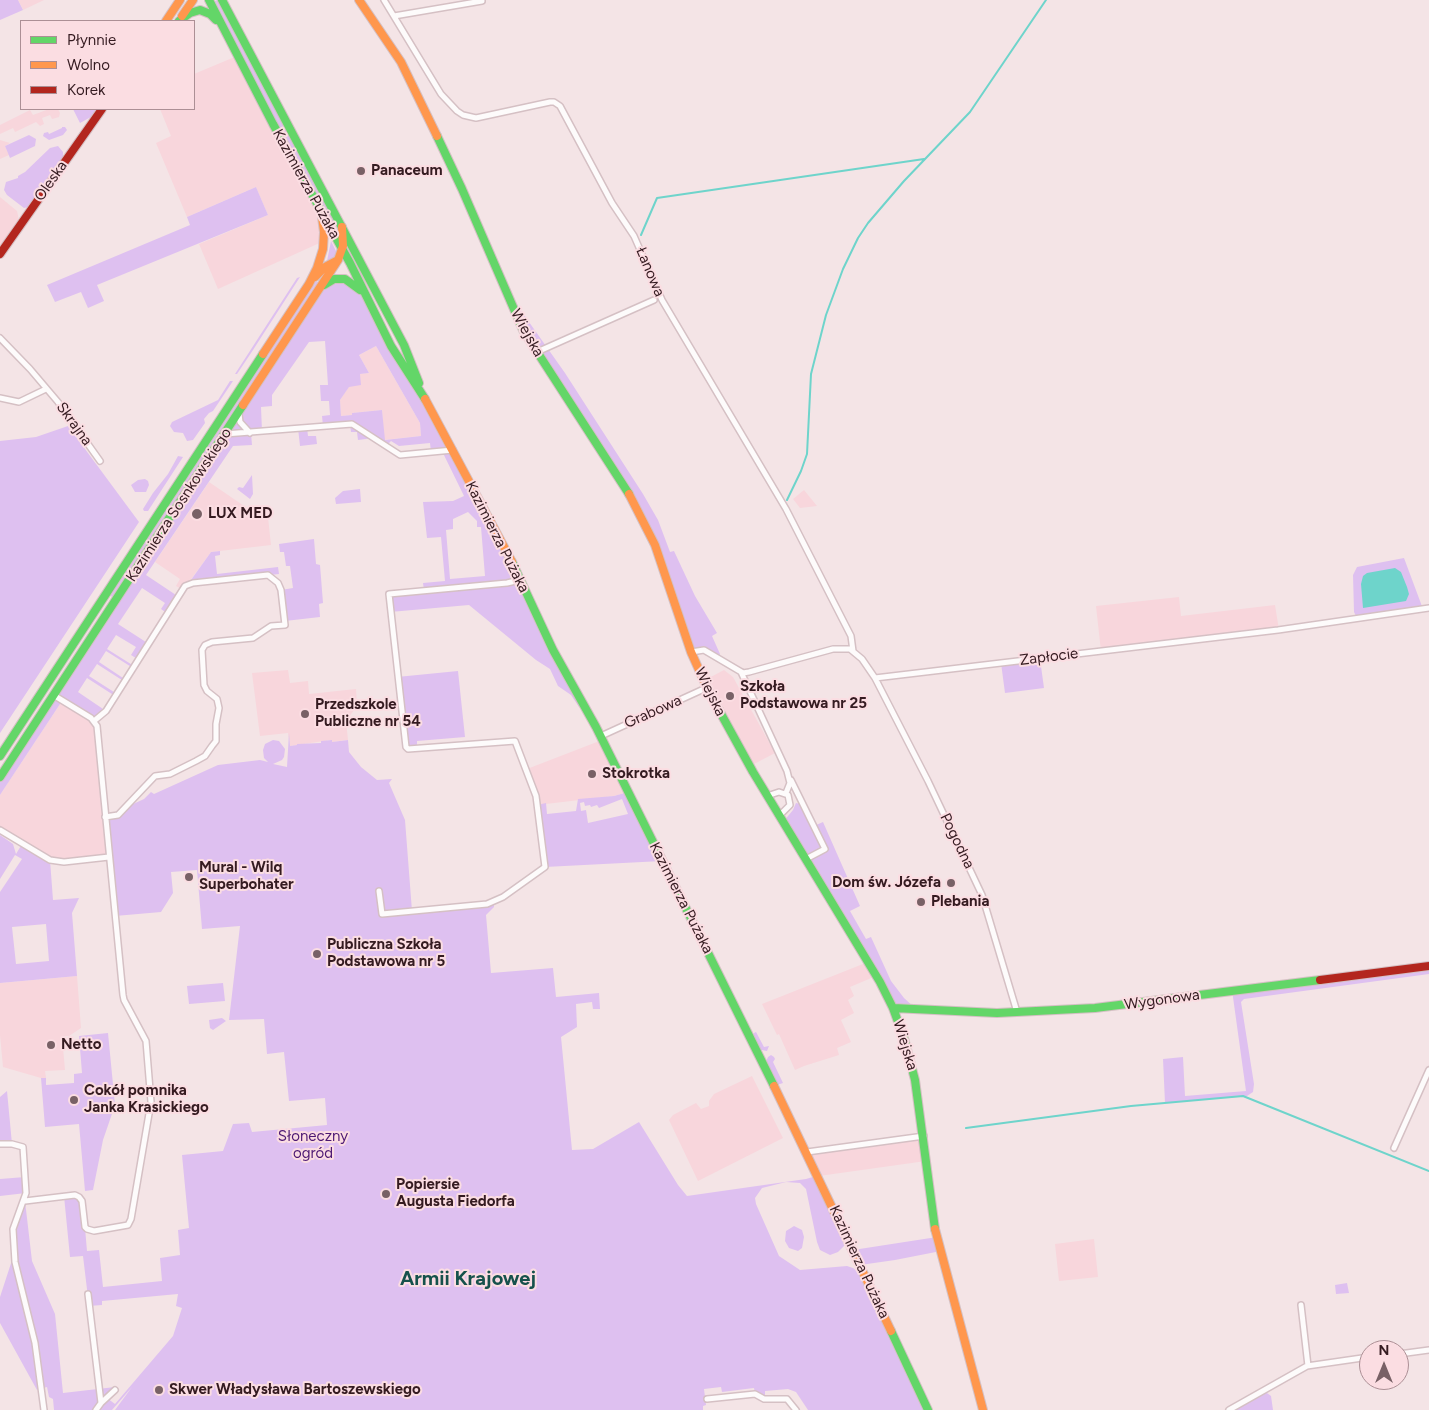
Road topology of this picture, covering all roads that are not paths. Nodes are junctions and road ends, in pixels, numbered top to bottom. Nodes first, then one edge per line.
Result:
1 (180, 0) edge
2 (193, 0) edge
3 (209, 0) edge
4 (222, 0) edge
5 (359, 0) edge
6 (384, 0) edge
7 (482, 0) edge
8 (394, 16) junction
9 (167, 20) edge
10 (179, 20) edge
11 (180, 20) edge
12 (222, 27) junction
13 (101, 110) edge
14 (322, 213) junction
15 (342, 227) junction
16 (342, 250) junction
17 (0, 254) edge
18 (338, 260) junction
19 (348, 261) junction
20 (366, 275) junction
21 (309, 284) junction
22 (318, 292) junction
23 (367, 300) junction
24 (654, 300) dead end
25 (0, 338) edge
26 (537, 352) junction
27 (46, 389) junction
28 (422, 392) junction
29 (0, 398) edge
30 (239, 414) junction
31 (250, 433) junction
32 (225, 434) junction
33 (453, 450) junction
34 (100, 461) dead end
35 (520, 580) junction
36 (1429, 608) edge
37 (853, 651) junction
38 (691, 652) junction
39 (741, 672) junction
40 (875, 678) junction
41 (706, 688) junction
42 (54, 696) junction
43 (94, 721) junction
44 (601, 736) junction
45 (0, 756) edge
46 (787, 771) junction
47 (0, 777) edge
48 (786, 793) junction
49 (767, 796) junction
50 (791, 801) junction
51 (804, 807) junction
52 (779, 816) junction
53 (105, 817) junction
54 (0, 830) edge
55 (109, 857) junction
56 (806, 860) junction
57 (379, 891) dead end
58 (1429, 966) edge
59 (893, 1008) junction
60 (1017, 1012) junction
61 (1429, 1070) edge
62 (924, 1136) junction
63 (0, 1144) edge
64 (1394, 1148) dead end
65 (807, 1152) junction
66 (25, 1200) junction
67 (88, 1294) dead end
68 (1300, 1305) dead end
69 (1429, 1350) edge
70 (1409, 1353) edge
71 (1359, 1358) edge
72 (1308, 1366) junction
73 (115, 1390) dead end
74 (707, 1399) dead end
75 (101, 1403) junction
76 (44, 1410) edge
77 (96, 1410) edge
78 (796, 1410) edge
79 (928, 1410) edge
80 (983, 1410) edge
81 (1229, 1410) edge

1 - 9 street
2 - 10 street
3 - 12 street, Kazimierza Pużaka
4 - 15 street, Kazimierza Pużaka
5 - 26 street, Wiejska
6 - 8 street, Łanowa
7 - 8 street
8 - 37 street, Łanowa
11 - 12 street
12 - 14 street, Kazimierza Pużaka
13 - 17 street, Oleska
14 - 16 street, Kazimierza Pużaka
14 - 21 street, Kazimierza Sosnkowskiego
15 - 16 street, Kazimierza Sosnkowskiego
15 - 20 street, Kazimierza Pużaka
16 - 18 street, Kazimierza Sosnkowskiego
16 - 19 street, Kazimierza Pużaka
18 - 19 street
18 - 21 street
18 - 22 street, Kazimierza Sosnkowskiego
19 - 20 street
19 - 23 street, Kazimierza Pużaka
20 - 28 street, Kazimierza Pużaka
21 - 45 street, Kazimierza Sosnkowskiego
22 - 23 street
22 - 30 street, Kazimierza Sosnkowskiego
23 - 28 street, Kazimierza Pużaka
24 - 26 street
25 - 27 street, Skrajna
26 - 38 street, Wiejska
27 - 29 street, Skrajna
27 - 34 street, Skrajna
28 - 33 street, Kazimierza Pużaka
30 - 31 street
30 - 32 street, Kazimierza Sosnkowskiego
31 - 32 street
31 - 33 street
32 - 42 street, Kazimierza Sosnkowskiego
33 - 35 street, Kazimierza Pużaka
35 - 44 street, Kazimierza Pużaka
35 - 57 street
36 - 40 street, Zapłocie
37 - 39 street
37 - 40 street
38 - 39 street
38 - 41 street, Wiejska
39 - 46 street
40 - 60 street, Pogodna
41 - 44 street, Grabowa
41 - 49 street, Wiejska
42 - 43 street
42 - 47 street, Kazimierza Sosnkowskiego
43 - 53 street
43 - 53 street
44 - 65 street, Kazimierza Pużaka
46 - 48 street
46 - 51 street
48 - 49 street
48 - 50 street
49 - 52 street, Wiejska
50 - 51 street
50 - 52 street
51 - 56 street
52 - 56 street, Wiejska
53 - 55 street
54 - 55 street
55 - 66 street
56 - 59 street, Wiejska
58 - 60 street, Wygonowa
59 - 60 street, Wygonowa
59 - 62 street, Wiejska
61 - 64 street
62 - 65 street
62 - 80 street, Wiejska
63 - 66 street
65 - 79 street, Kazimierza Pużaka
66 - 76 street
67 - 75 street
68 - 72 street
69 - 70 street
71 - 72 street
72 - 81 street
73 - 75 street
74 - 78 street
75 - 77 street

